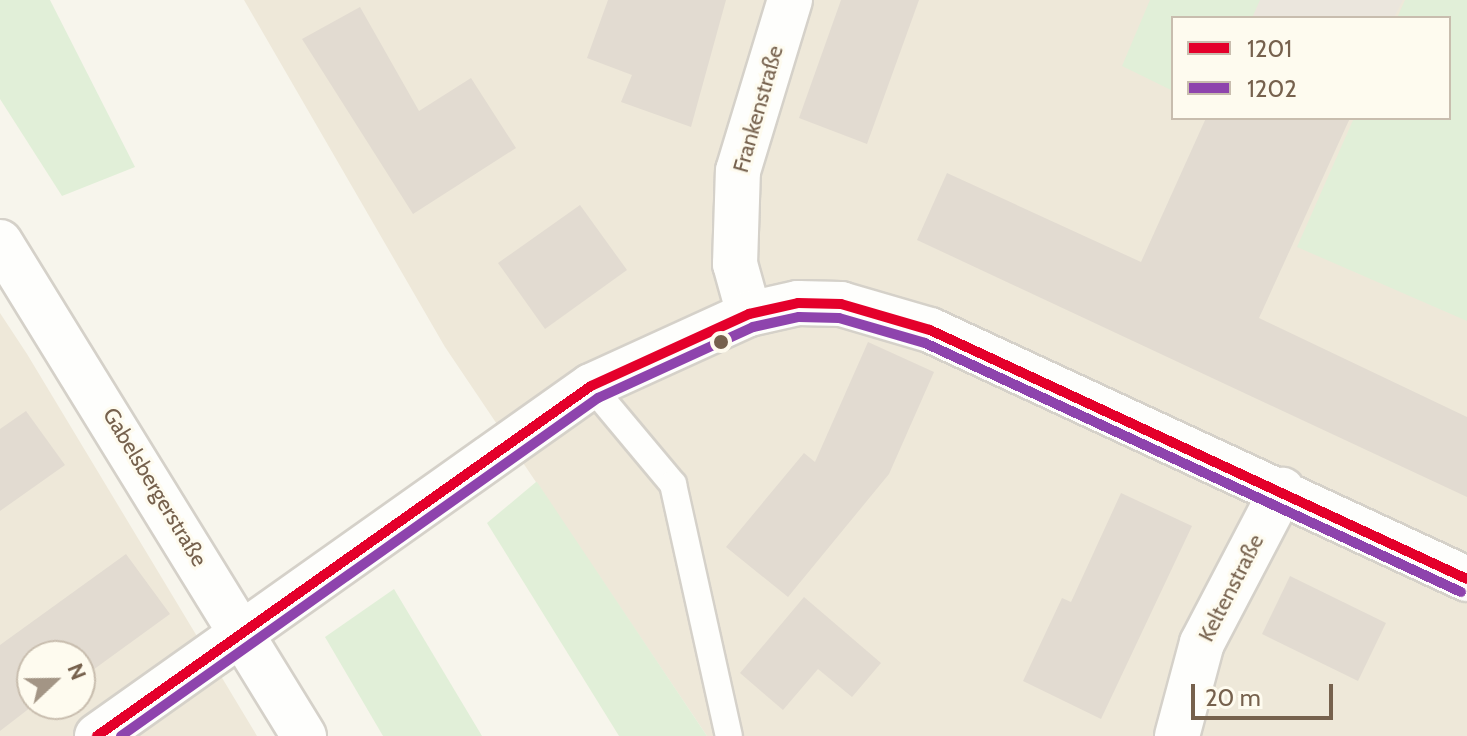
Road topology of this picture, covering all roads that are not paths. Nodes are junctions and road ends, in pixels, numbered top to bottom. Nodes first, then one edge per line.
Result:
1 (790, 0) edge
2 (0, 242) edge
3 (749, 314) junction
4 (591, 386) junction
5 (1282, 490) junction
6 (1467, 579) edge
7 (244, 632) junction
8 (97, 736) edge
9 (304, 736) edge
10 (729, 736) edge
11 (1177, 736) edge

1 - 3 street, Frankenstraße
2 - 7 street, Gabelsbergerstraße
3 - 4 street
3 - 5 street
4 - 7 street
4 - 10 lane
5 - 6 street
5 - 11 street, Keltenstraße
7 - 8 street
7 - 9 street, Gabelsbergerstraße

